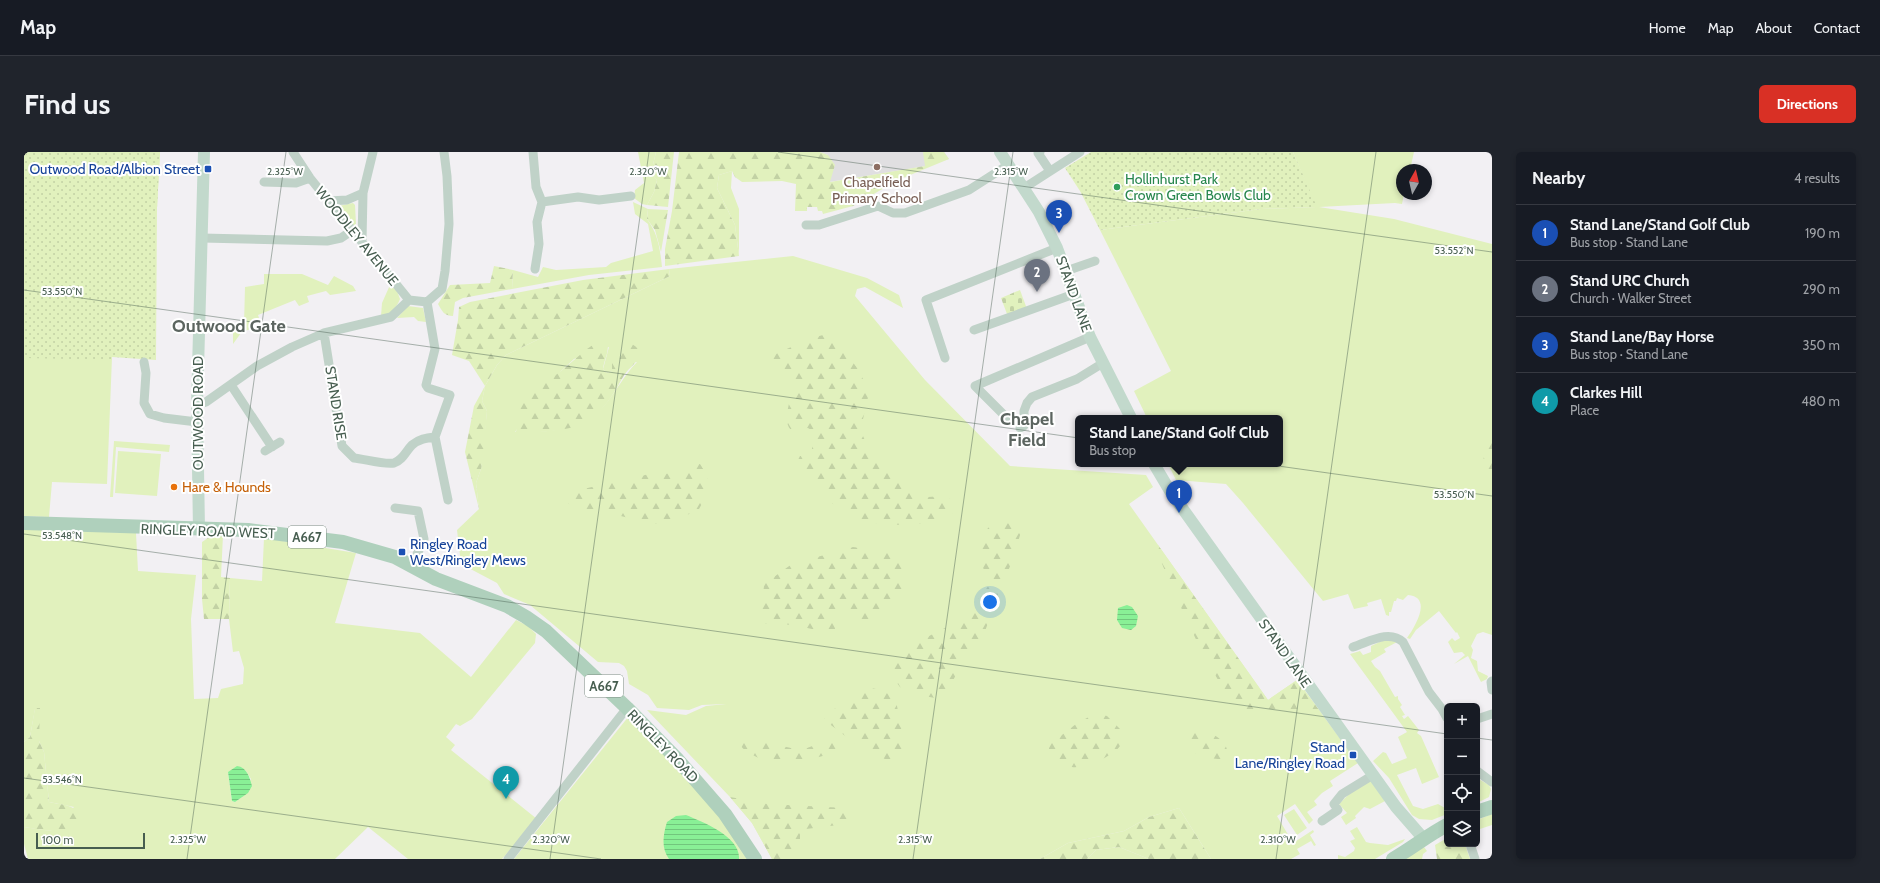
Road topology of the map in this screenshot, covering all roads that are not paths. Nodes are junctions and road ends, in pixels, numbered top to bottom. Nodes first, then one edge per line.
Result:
1 (204, 152) edge
2 (293, 152) edge
3 (373, 152) edge
4 (444, 152) edge
5 (533, 152) edge
6 (1000, 152) edge
7 (1040, 152) edge
8 (1080, 152) edge
9 (1008, 164) junction
10 (1050, 171) junction
11 (310, 178) junction
12 (264, 182) dead end
13 (1024, 188) junction
14 (363, 193) junction
15 (631, 196) dead end
16 (329, 201) junction
17 (542, 202) junction
18 (806, 225) dead end
19 (353, 230) junction
20 (202, 238) junction
21 (362, 241) junction
22 (1057, 248) junction
23 (1095, 261) dead end
24 (535, 269) dead end
25 (1066, 271) junction
26 (1074, 294) junction
27 (409, 300) junction
28 (427, 302) junction
29 (974, 330) dead end
30 (324, 333) junction
31 (1090, 337) junction
32 (945, 358) dead end
33 (144, 362) dead end
34 (1103, 363) junction
35 (231, 385) junction
36 (197, 404) junction
37 (1129, 415) edge
38 (1010, 421) dead end
39 (197, 422) junction
40 (1020, 428) dead end
41 (435, 437) junction
42 (272, 446) dead end
43 (1156, 467) edge
44 (445, 497) dead end
45 (395, 508) dead end
46 (24, 523) edge
47 (199, 530) junction
48 (412, 565) junction
49 (1353, 647) dead end
50 (1492, 681) edge
51 (1492, 690) edge
52 (627, 708) junction
53 (1444, 713) edge
54 (1492, 714) edge
55 (1480, 718) edge
56 (1480, 773) edge
57 (1373, 775) junction
58 (1492, 782) edge
59 (1492, 807) edge
60 (1480, 811) edge
61 (1322, 820) dead end
62 (1444, 827) edge
63 (1422, 838) junction
64 (1471, 847) edge
65 (508, 859) edge
66 (756, 859) edge
67 (1393, 859) edge
68 (1475, 859) edge

1 - 20 street, OUTWOOD ROAD
2 - 11 street, WOODLEY AVENUE
3 - 14 street
4 - 28 street
5 - 17 street
6 - 9 street, STAND LANE
7 - 10 street
8 - 10 street
9 - 13 street, STAND LANE
9 - 18 street
10 - 13 street
11 - 12 street
11 - 16 street, WOODLEY AVENUE
13 - 22 street, STAND LANE
14 - 16 street
14 - 21 street
15 - 17 street
16 - 19 street, WOODLEY AVENUE
17 - 24 street
19 - 20 street
19 - 21 street, WOODLEY AVENUE
20 - 36 street, OUTWOOD ROAD
21 - 27 street, WOODLEY AVENUE
22 - 25 street, STAND LANE
22 - 32 street
23 - 25 street
25 - 26 street, STAND LANE
26 - 29 street
26 - 31 street, STAND LANE
27 - 28 street
27 - 30 street
28 - 41 street
30 - 35 street
30 - 41 street, STAND RISE
31 - 34 street, STAND LANE
31 - 38 street
33 - 39 street
34 - 37 street, STAND LANE
34 - 40 street
35 - 36 street
35 - 42 street
36 - 39 street, OUTWOOD ROAD
39 - 47 street, OUTWOOD ROAD
41 - 44 street
43 - 57 street, STAND LANE
45 - 48 street
46 - 47 main road, RINGLEY ROAD WEST / A667
47 - 48 main road, RINGLEY ROAD WEST / A667
48 - 52 main road, RINGLEY ROAD / A667
49 - 53 street
50 - 51 street
52 - 65 street
52 - 66 main road, RINGLEY ROAD / A667
54 - 55 street
56 - 58 street
57 - 61 street
57 - 63 street, STAND LANE
59 - 60 main road
62 - 63 main road
63 - 67 main road
64 - 68 street

